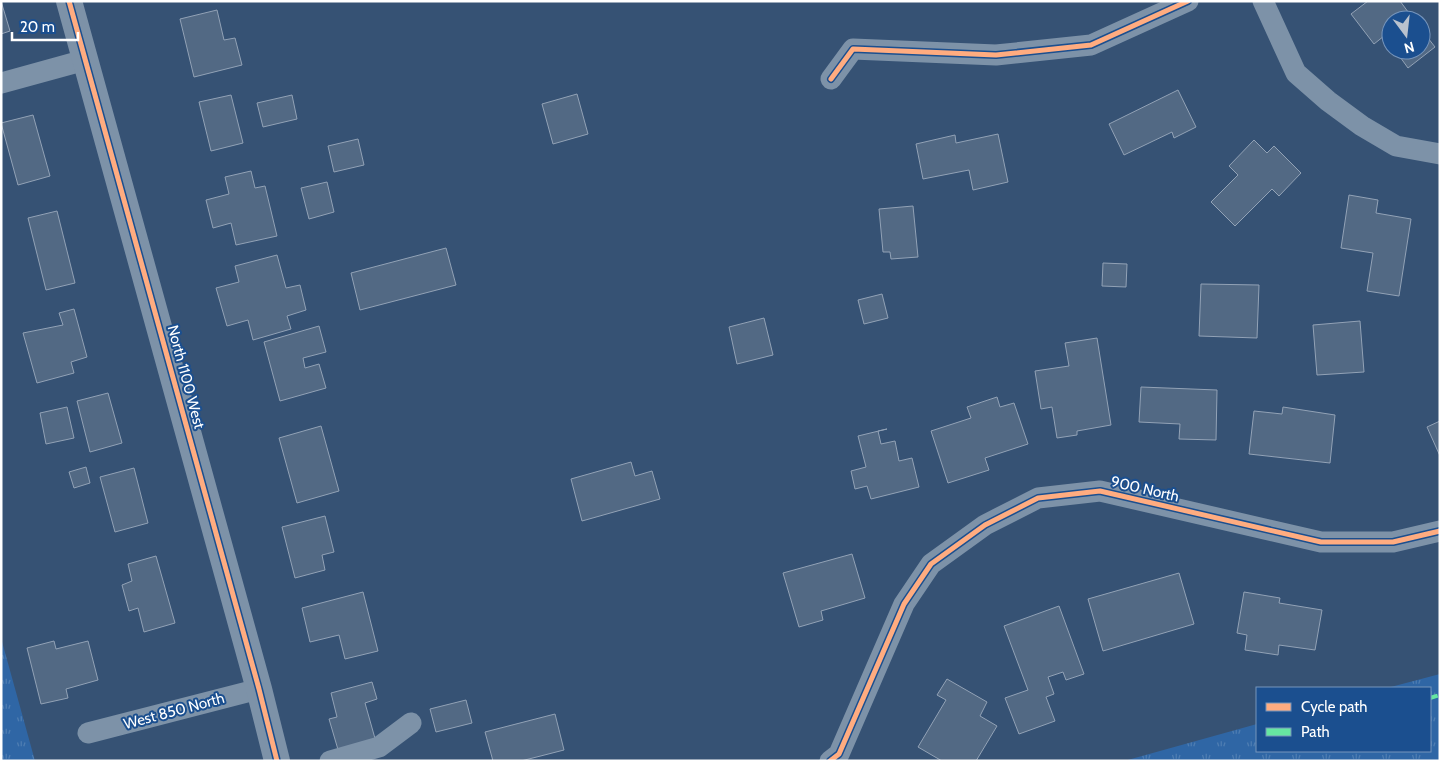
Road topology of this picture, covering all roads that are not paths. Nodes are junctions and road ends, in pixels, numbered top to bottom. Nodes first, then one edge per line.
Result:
1 (69, 1) edge
2 (1188, 1) edge
3 (1263, 1) edge
4 (85, 60) junction
5 (831, 79) dead end
6 (1, 83) edge
7 (1440, 154) edge
8 (1440, 531) edge
9 (259, 689) junction
10 (412, 723) dead end
11 (88, 733) dead end
12 (276, 761) edge
13 (330, 761) edge
14 (830, 761) edge

1 - 4 street, North 1100 West
2 - 5 street
3 - 7 street
4 - 6 street
4 - 9 street, North 1100 West
8 - 14 street, 900 North
9 - 11 street, West 850 North
9 - 12 street, North 1100 West
10 - 13 street

